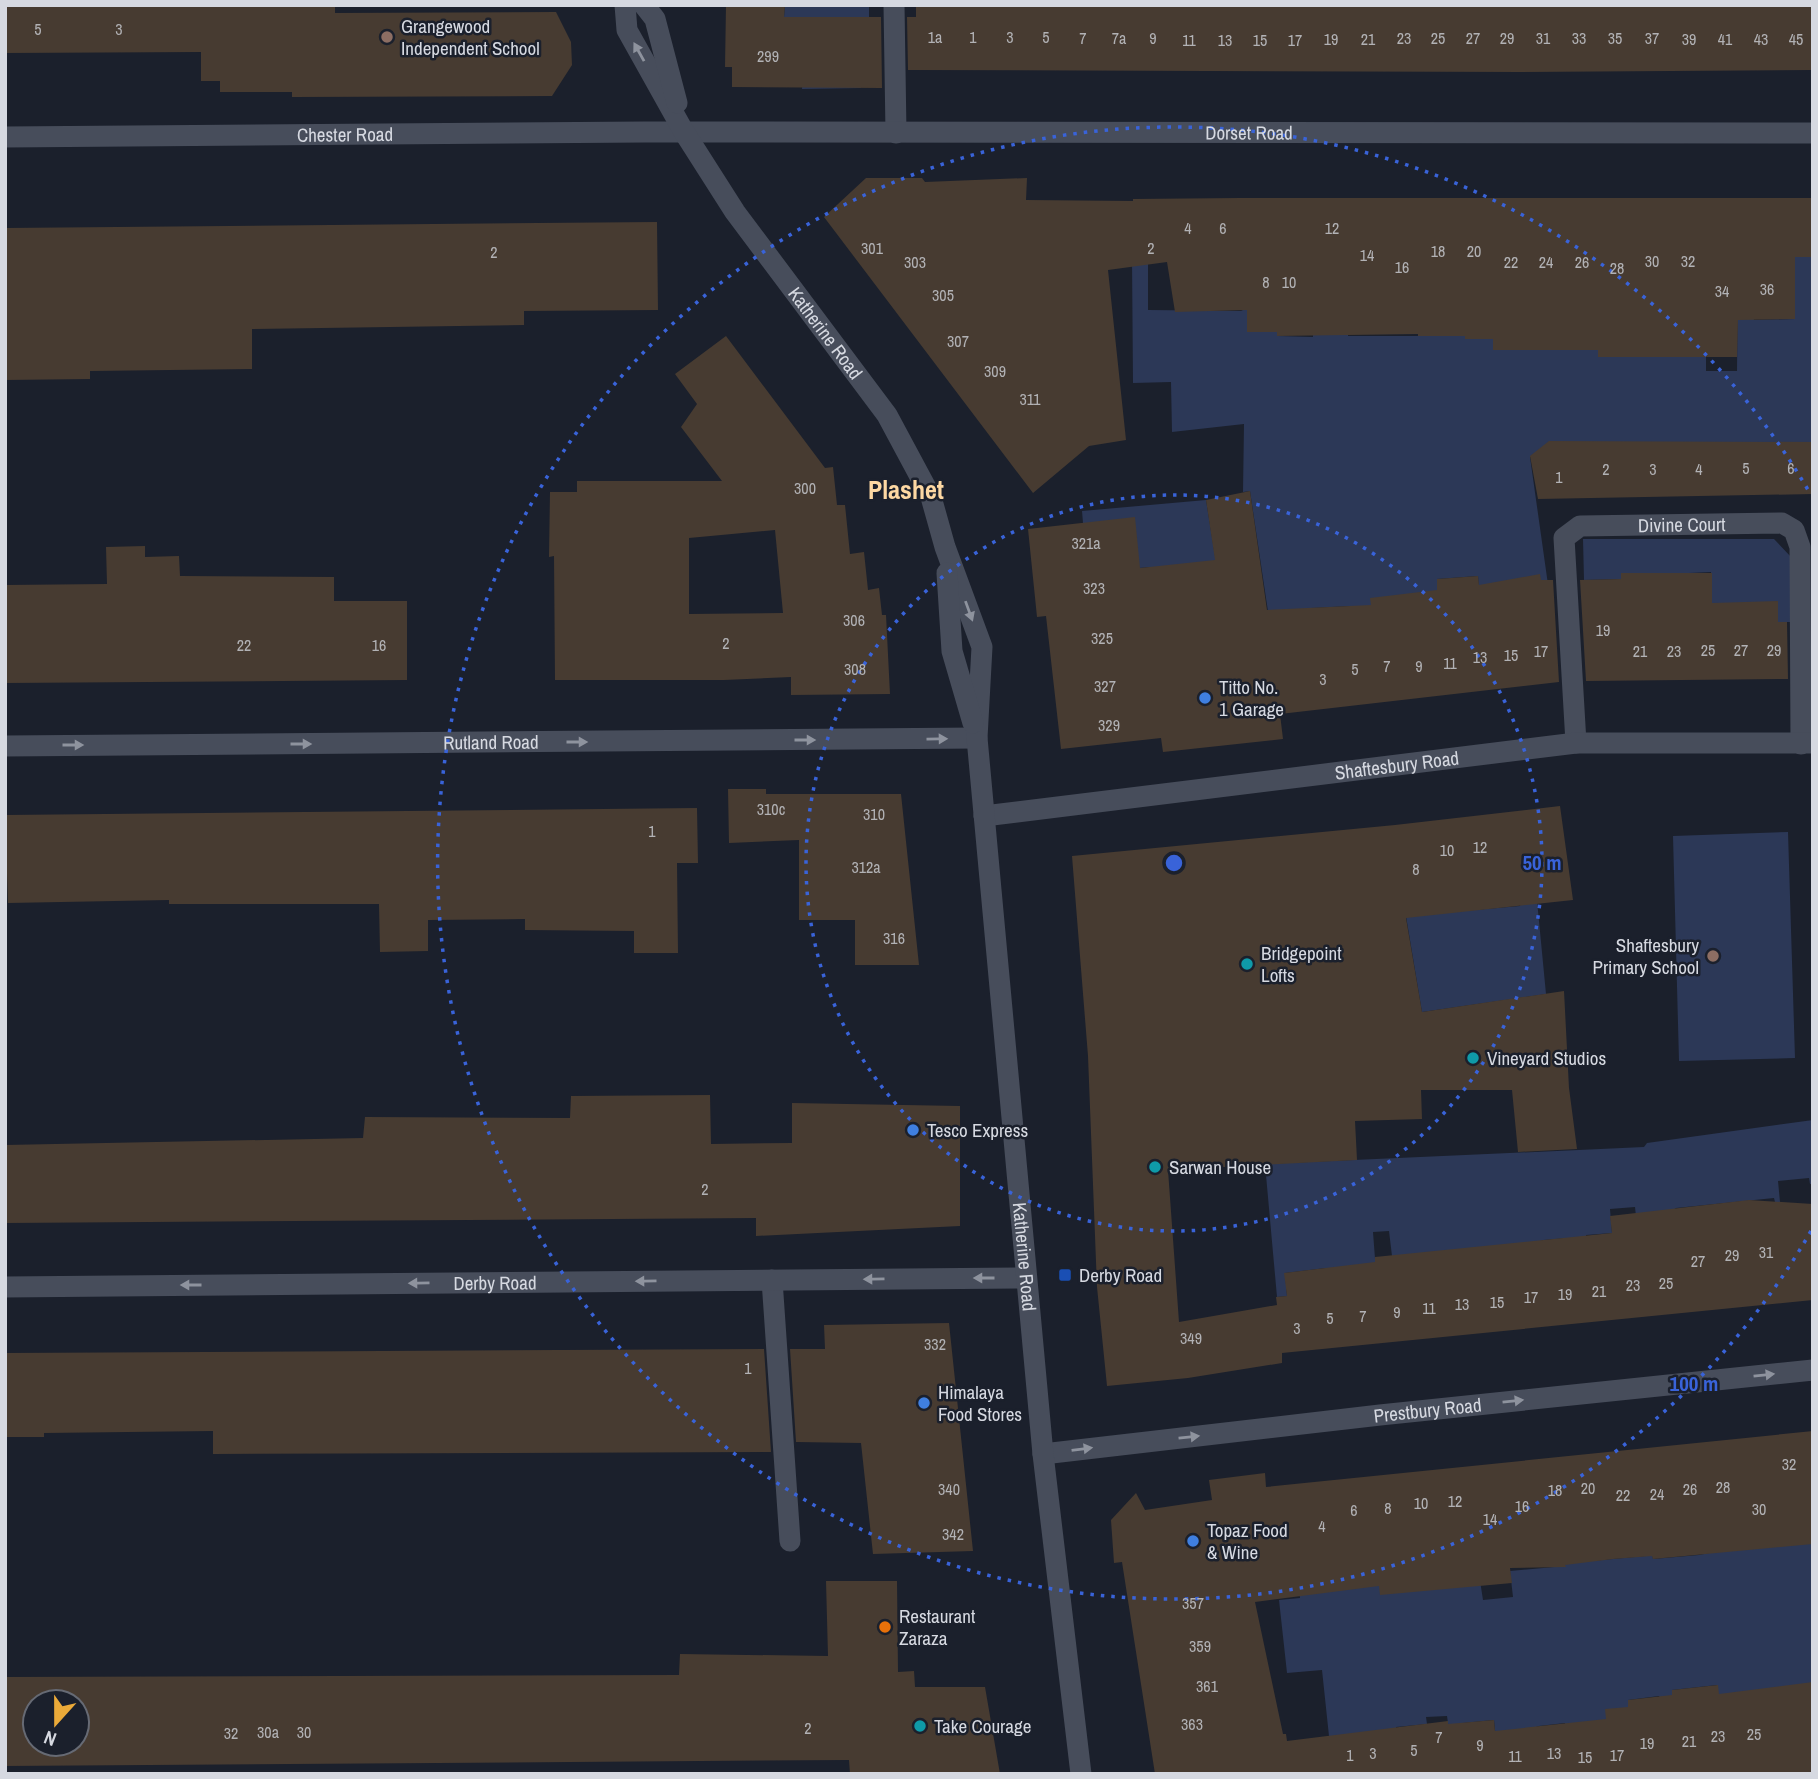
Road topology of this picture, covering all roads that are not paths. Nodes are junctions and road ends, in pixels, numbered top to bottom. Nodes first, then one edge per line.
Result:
1 (625, 5) edge
2 (644, 5) edge
3 (894, 5) edge
4 (684, 132) junction
5 (896, 133) junction
6 (1813, 133) edge
7 (5, 138) edge
8 (945, 547) junction
9 (977, 738) junction
10 (1576, 743) junction
11 (1807, 743) edge
12 (5, 746) edge
13 (985, 816) junction
14 (1026, 1278) junction
15 (772, 1280) junction
16 (5, 1287) edge
17 (1813, 1370) edge
18 (1043, 1454) junction
19 (790, 1541) dead end
20 (1081, 1774) edge

4 -> 1 street, Katherine Road
2 - 4 street, Katherine Road
3 - 5 street
4 - 5 street, Dorset Road
4 - 7 street, Chester Road
4 - 8 street, Katherine Road
5 - 6 street, Dorset Road
8 - 9 street, Katherine Road
8 -> 9 street, Katherine Road
12 -> 9 street, Rutland Road
9 - 13 street, Katherine Road
10 - 11 street, Shaftesbury Road
10 - 11 street, Divine Court
10 - 13 street, Shaftesbury Road
13 - 14 street, Katherine Road
14 -> 15 street, Derby Road
14 - 18 street, Katherine Road
15 -> 16 street, Derby Road
15 - 19 street
18 -> 17 street, Prestbury Road
18 - 20 street, Katherine Road

